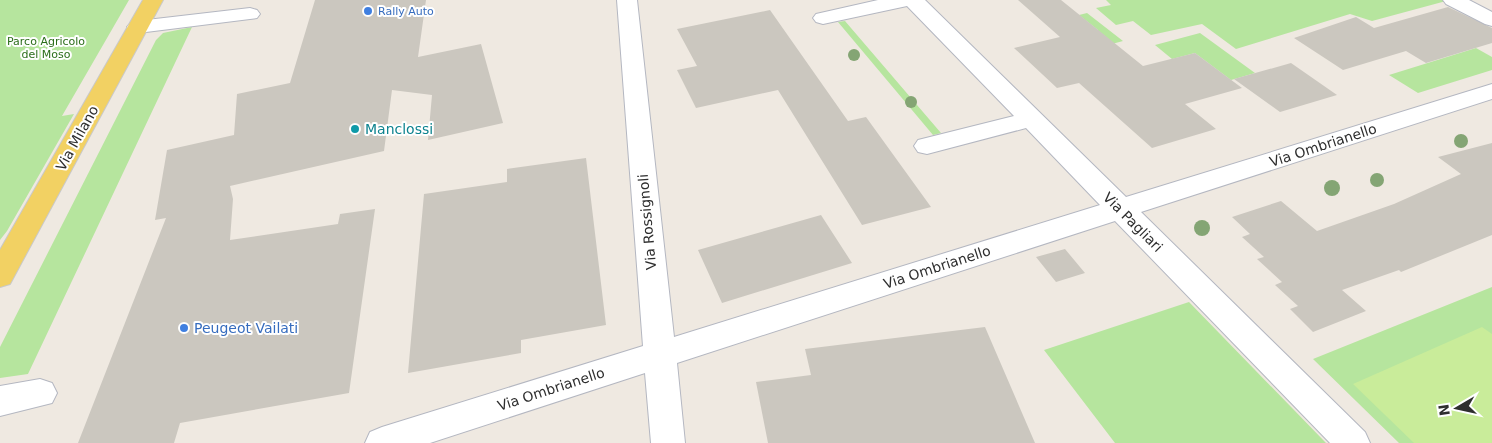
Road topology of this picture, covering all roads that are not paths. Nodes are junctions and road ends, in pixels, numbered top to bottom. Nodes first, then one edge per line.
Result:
1 (153, 0) edge
2 (627, 0) edge
3 (906, 0) edge
4 (913, 0) edge
5 (1453, 0) edge
6 (250, 14) dead end
7 (823, 18) dead end
8 (1492, 20) edge
9 (138, 27) junction
10 (1492, 91) edge
11 (1031, 119) junction
12 (927, 146) dead end
13 (1120, 209) junction
14 (24, 233) junction
15 (0, 254) edge
16 (0, 276) edge
17 (660, 355) junction
18 (40, 393) dead end
19 (0, 401) edge
20 (382, 443) edge
21 (668, 443) edge
22 (1353, 443) edge

1 - 9 main road, Via Milano
2 - 17 street, Via Rossignoli
3 - 7 street
4 - 11 street, Via Pagliari
5 - 8 street
6 - 9 street
9 - 14 main road, Via Milano
10 - 13 street, Via Ombrianello
11 - 12 street
11 - 13 street, Via Pagliari
13 - 17 street, Via Ombrianello
13 - 22 street, Via Pagliari
14 - 15 street
14 - 16 main road, Via Milano
17 - 20 street, Via Ombrianello
17 - 21 street, Via Rossignoli
18 - 19 street

